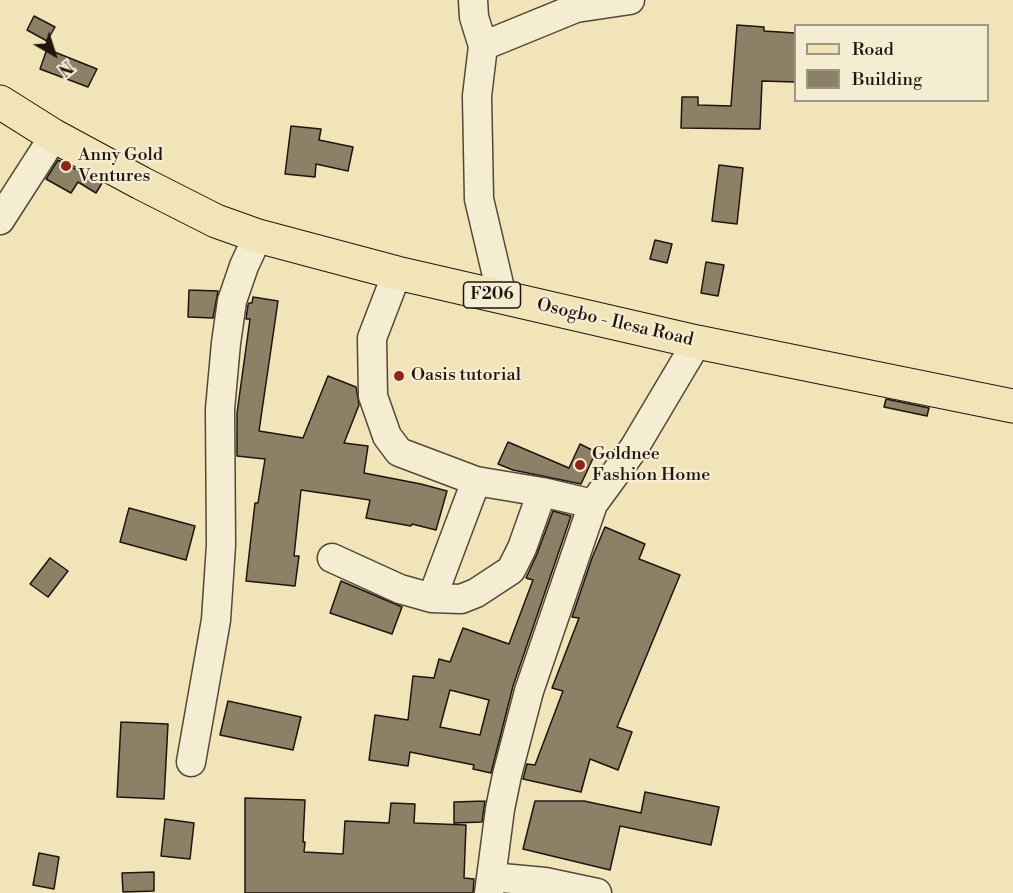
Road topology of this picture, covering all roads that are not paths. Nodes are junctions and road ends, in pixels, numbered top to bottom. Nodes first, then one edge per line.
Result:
1 (473, 0) edge
2 (630, 0) edge
3 (483, 46) junction
4 (0, 102) edge
5 (54, 136) junction
6 (0, 220) edge
7 (258, 236) junction
8 (397, 273) junction
9 (502, 297) junction
10 (697, 342) junction
11 (1013, 406) edge
12 (476, 481) junction
13 (542, 492) junction
14 (593, 504) junction
15 (332, 558) dead end
16 (432, 598) junction
17 (191, 762) dead end
18 (490, 885) edge
19 (597, 893) edge

1 - 3 street
2 - 3 street
3 - 9 street
4 - 5 main road, Osogbo - Ilesa Road / F206
5 - 6 street
5 - 7 main road, Osogbo - Ilesa Road / F206
7 - 8 main road, Osogbo - Ilesa Road / F206
7 - 17 street
8 - 9 main road, Osogbo - Ilesa Road / F206
8 - 12 street
9 - 10 main road, Osogbo - Ilesa Road / F206
10 - 11 main road, Osogbo - Ilesa Road / F206
10 - 14 street
12 - 13 street
12 - 16 street
13 - 14 street
13 - 16 street
14 - 18 street
15 - 16 street
18 - 19 street

